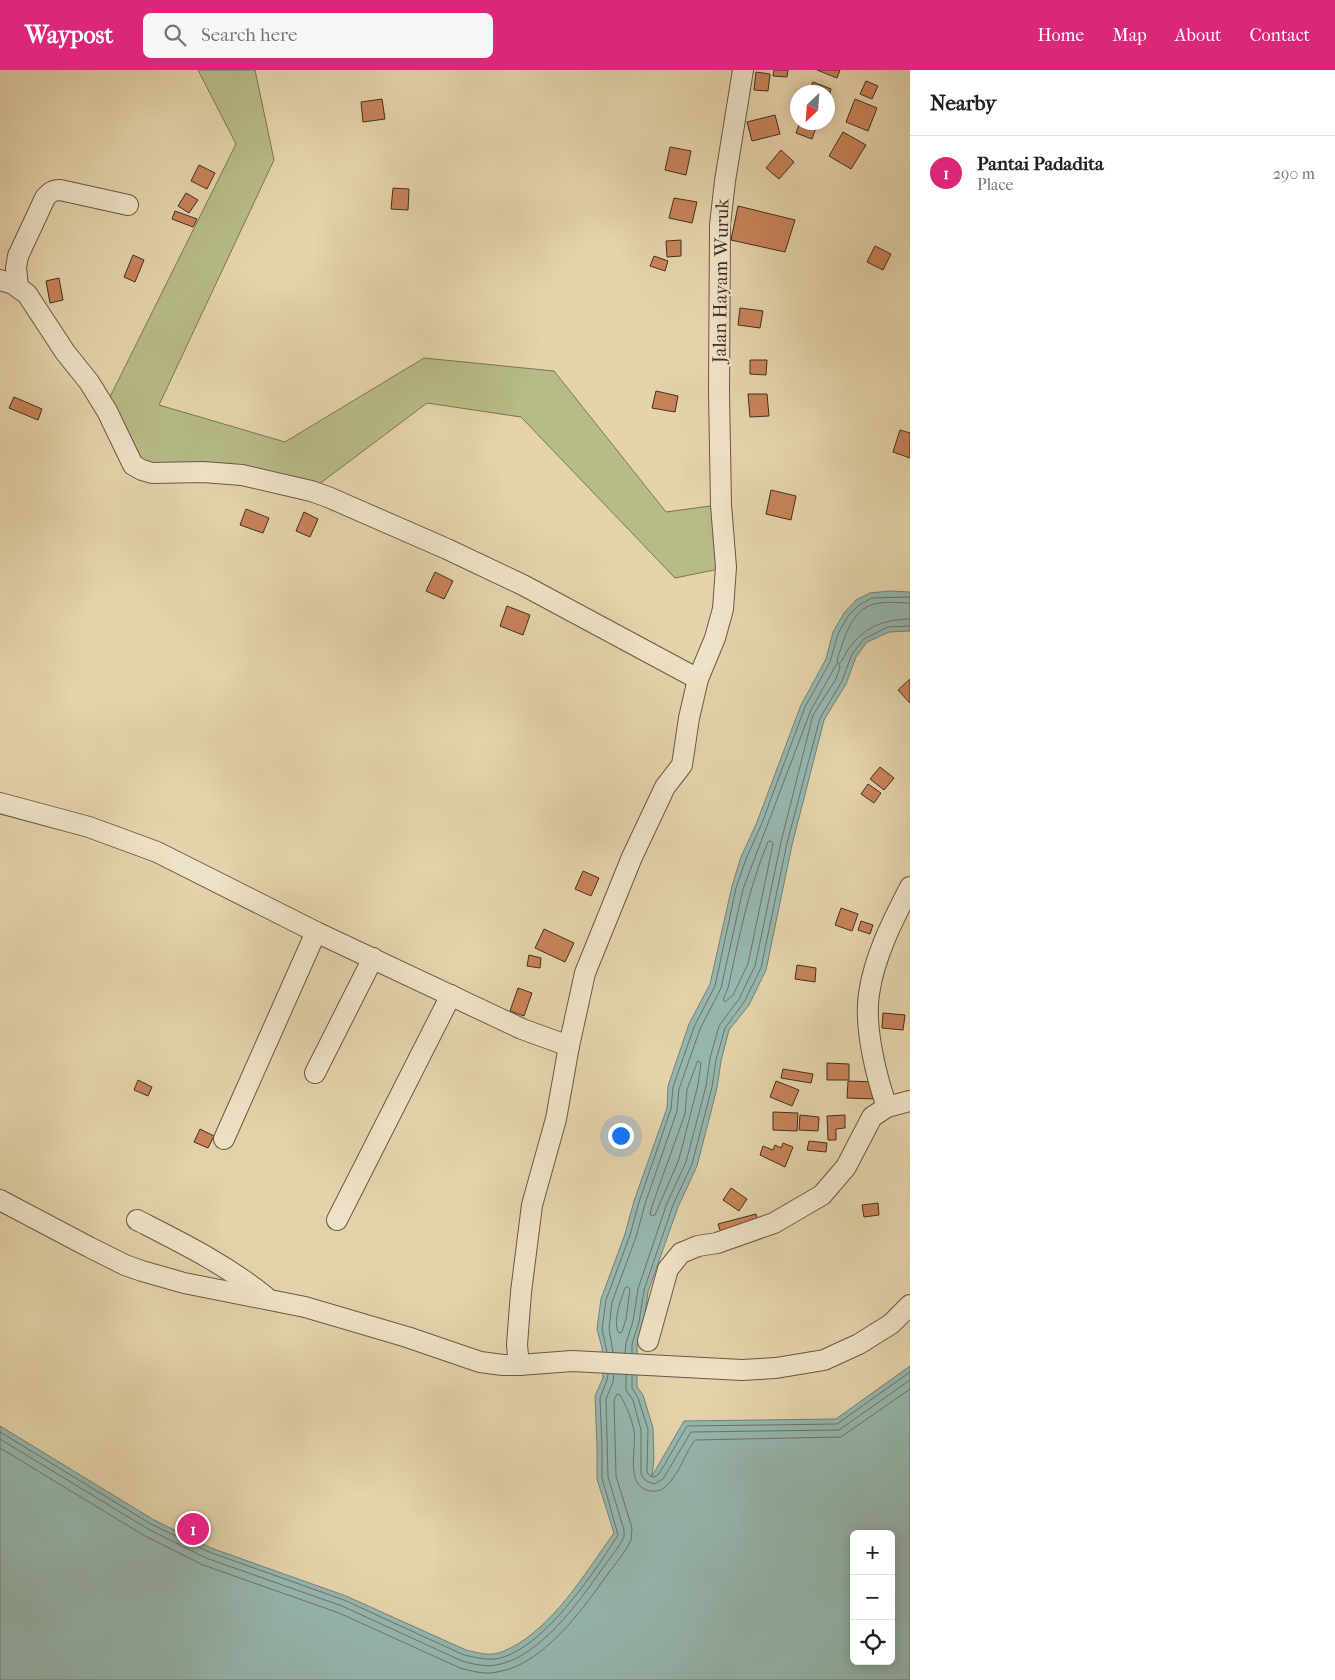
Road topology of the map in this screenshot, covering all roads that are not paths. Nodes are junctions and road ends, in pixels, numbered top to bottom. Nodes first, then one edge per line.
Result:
1 (744, 70) edge
2 (128, 205) dead end
3 (9, 283) edge
4 (698, 679) junction
5 (0, 803) edge
6 (910, 887) edge
7 (316, 932) junction
8 (373, 958) junction
9 (452, 995) junction
10 (569, 1046) junction
11 (315, 1073) dead end
12 (910, 1101) edge
13 (887, 1107) junction
14 (224, 1139) dead end
15 (0, 1200) edge
16 (136, 1220) dead end
17 (337, 1220) dead end
18 (270, 1300) junction
19 (910, 1305) edge
20 (648, 1341) dead end
21 (519, 1365) junction

1 - 4 street, Jalan Hayam Wuruk
2 - 3 street
3 - 4 street
4 - 10 street, Jalan Hayam Wuruk
5 - 7 street
6 - 13 street
7 - 8 street
7 - 14 street
8 - 9 street
8 - 11 street
9 - 10 street
9 - 17 street
10 - 21 street, Jalan Hayam Wuruk
12 - 13 street
13 - 20 street
15 - 18 street
16 - 18 street
18 - 21 street
19 - 21 street

